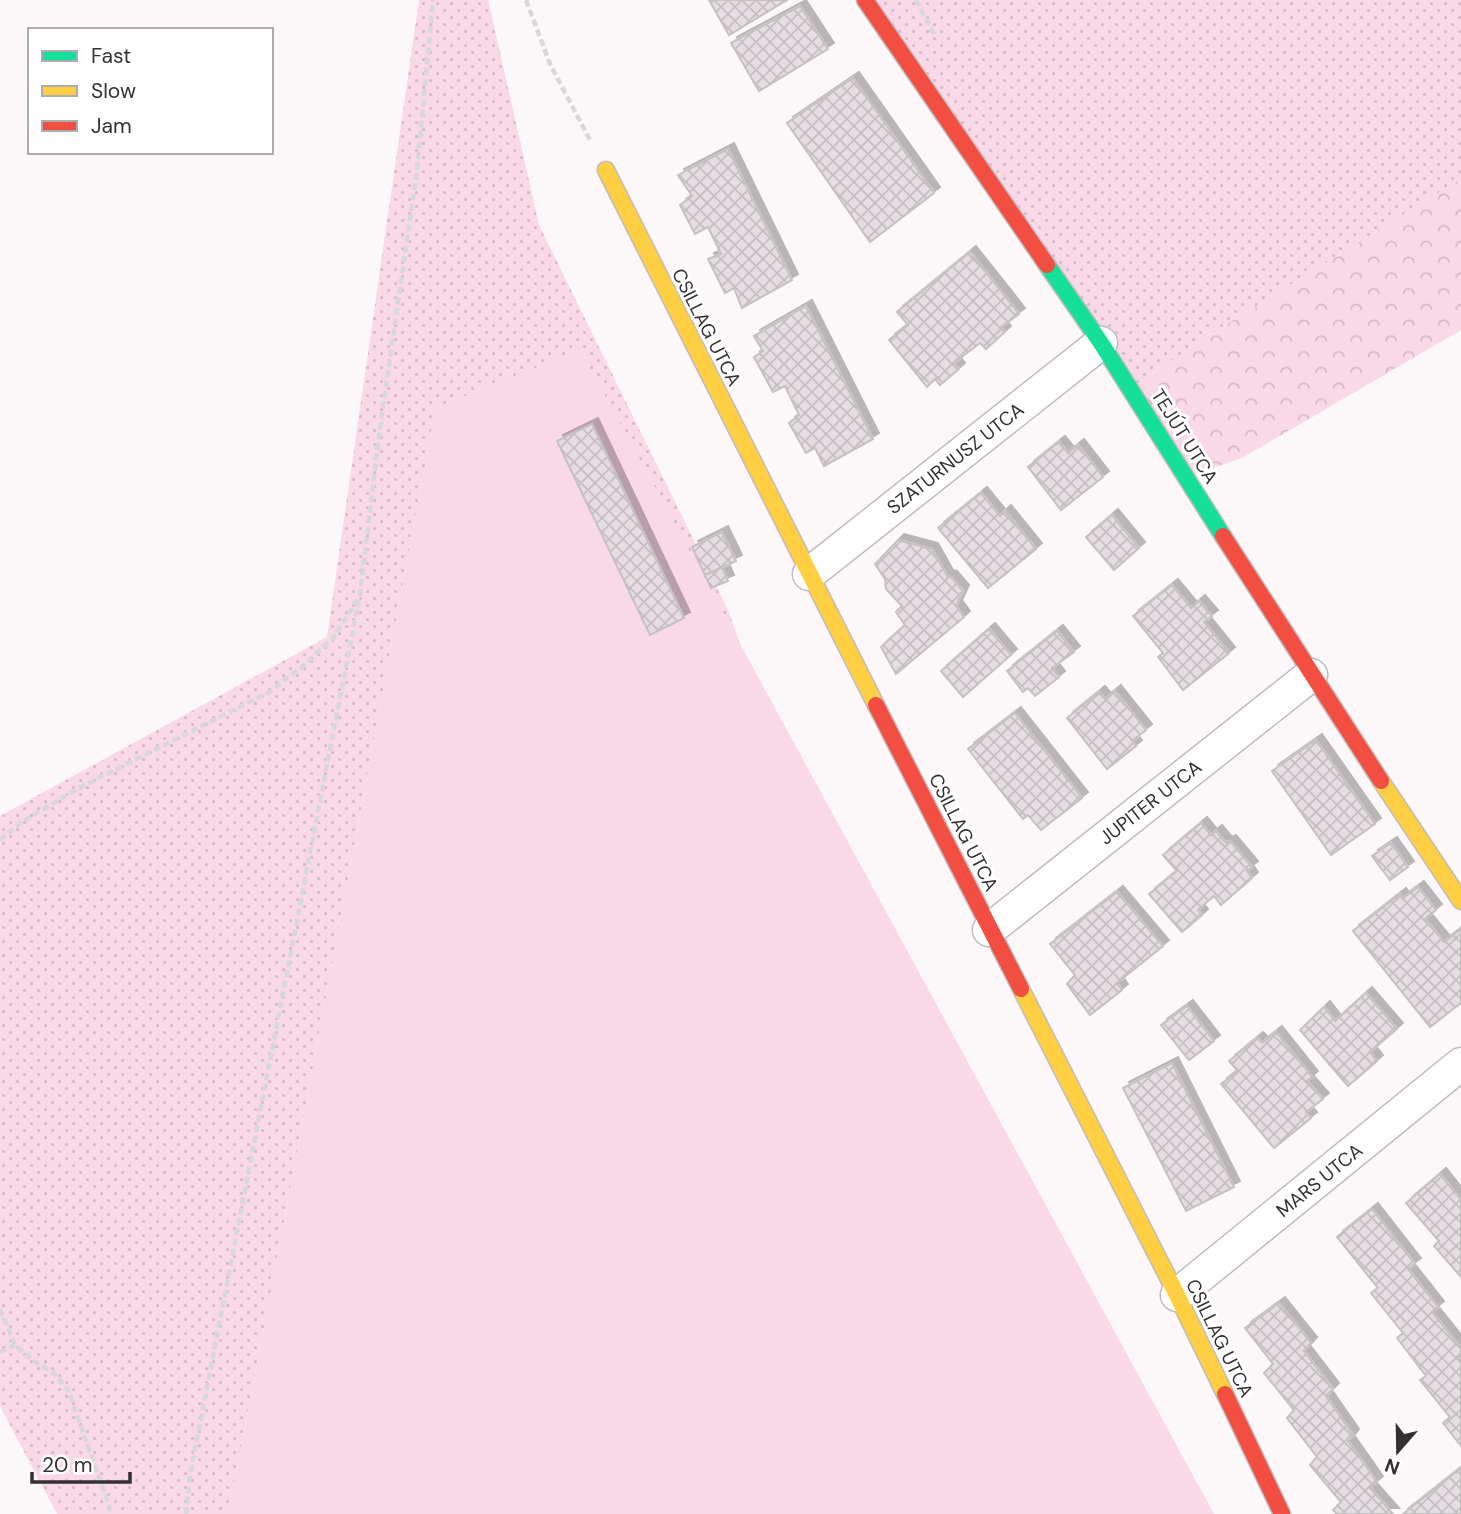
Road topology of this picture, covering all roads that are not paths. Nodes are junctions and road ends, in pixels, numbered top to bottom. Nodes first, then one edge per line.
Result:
1 (865, 0) edge
2 (606, 170) road end
3 (1101, 342) junction
4 (809, 574) junction
5 (1311, 675) junction
6 (1461, 901) edge
7 (989, 930) junction
8 (1461, 1064) edge
9 (1177, 1295) junction
10 (1282, 1514) edge

1 - 3 street, TEJÚT UTCA
2 - 4 street, CSILLAG UTCA
3 - 4 street, SZATURNUSZ UTCA
3 - 5 street, TEJÚT UTCA
4 - 7 street, CSILLAG UTCA
5 - 6 street, TEJÚT UTCA
5 - 7 street, JUPITER UTCA
7 - 9 street, CSILLAG UTCA
8 - 9 street, MARS UTCA
9 - 10 street, CSILLAG UTCA

